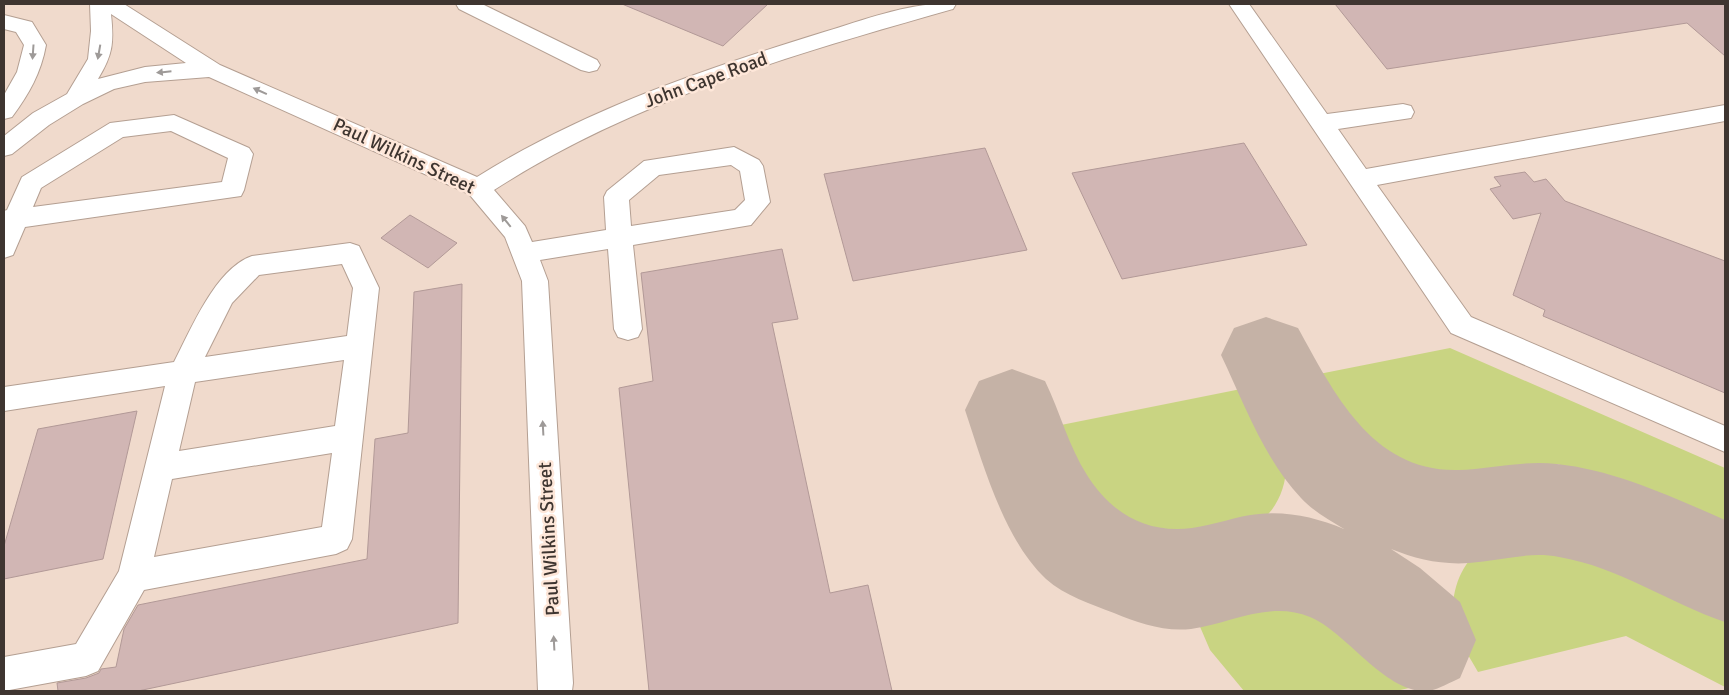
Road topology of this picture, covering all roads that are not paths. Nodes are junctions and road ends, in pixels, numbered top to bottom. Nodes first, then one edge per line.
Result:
1 (100, 4) edge
2 (110, 4) edge
3 (466, 4) edge
4 (946, 4) edge
5 (1239, 4) edge
6 (4, 22) edge
7 (589, 65) dead end
8 (212, 70) junction
9 (75, 99) junction
10 (4, 111) edge
11 (1403, 112) dead end
12 (1725, 113) edge
13 (1322, 123) junction
14 (4, 148) edge
15 (1360, 178) junction
16 (478, 188) junction
17 (10, 220) edge
18 (620, 237) junction
19 (4, 248) edge
20 (524, 253) junction
21 (628, 329) dead end
22 (359, 346) junction
23 (183, 372) junction
24 (4, 400) edge
25 (348, 437) junction
26 (1725, 439) edge
27 (161, 467) junction
28 (134, 576) junction
29 (4, 674) edge
30 (555, 691) edge

1 -> 9 street
2 - 8 street, Paul Wilkins Street
3 - 7 street
4 - 16 street, John Cape Road
5 - 13 street
6 -> 10 street
8 -> 9 street
16 -> 8 street, Paul Wilkins Street
9 - 14 street
11 - 13 street
12 - 15 street
13 - 15 street
15 - 26 street
20 -> 16 street, Paul Wilkins Street
17 - 17 street
17 - 19 street
18 - 18 street
18 - 20 street
18 - 21 street
30 -> 20 street, Paul Wilkins Street
22 - 23 street
22 - 23 street
22 - 25 street
23 - 24 street
23 - 27 street
25 - 27 street
25 - 28 street
27 - 28 street
28 - 29 street

